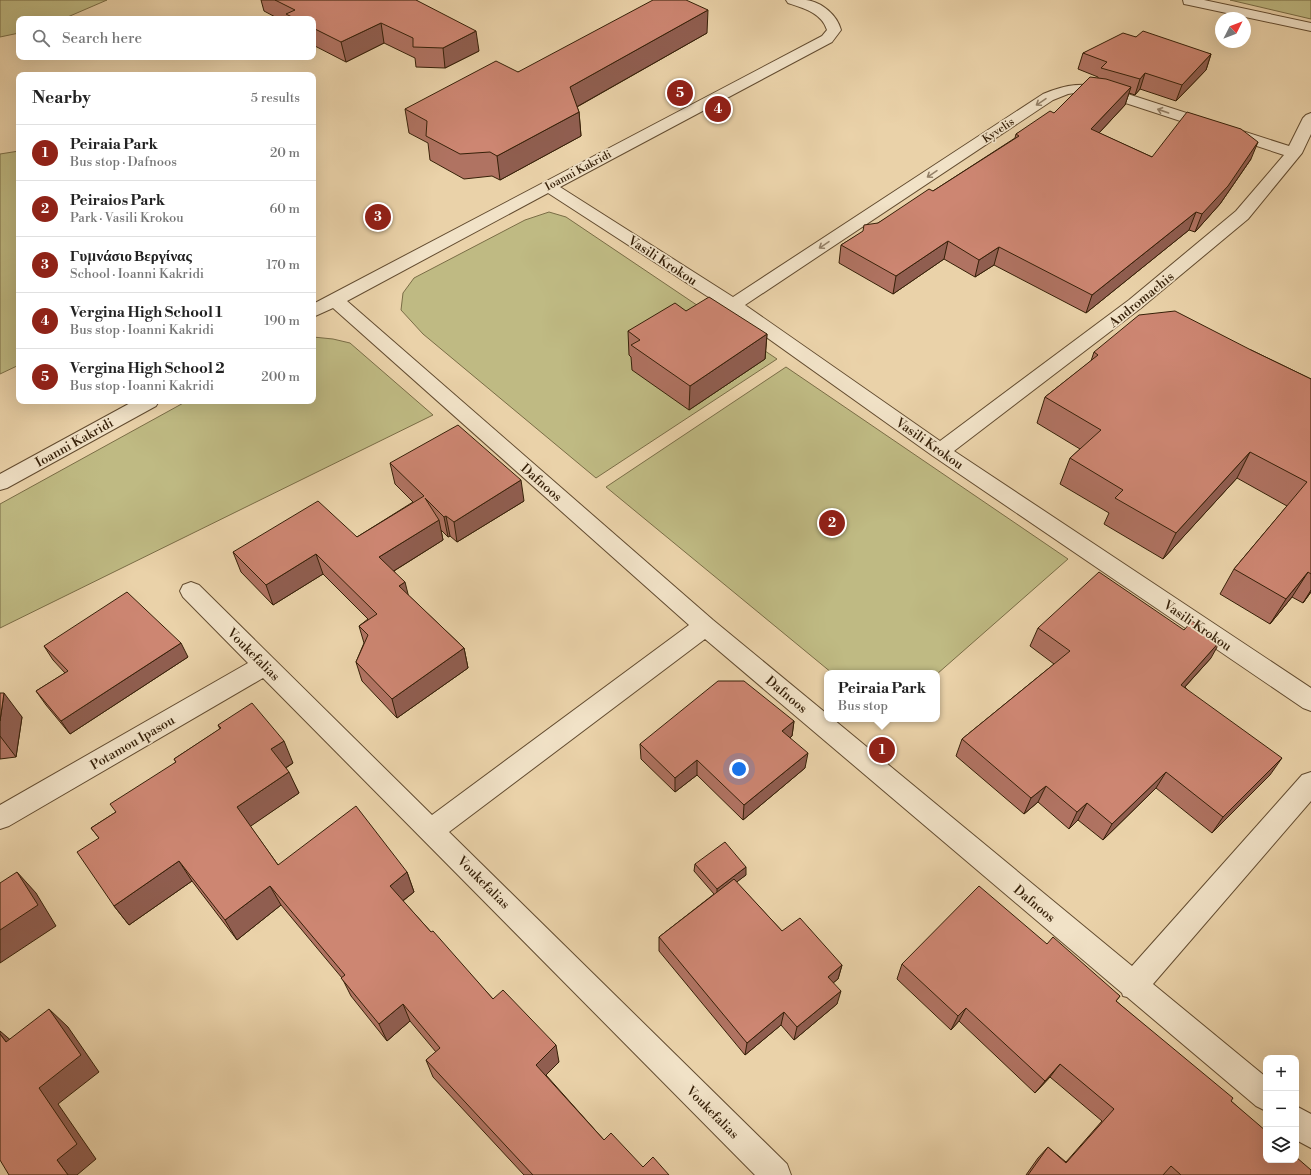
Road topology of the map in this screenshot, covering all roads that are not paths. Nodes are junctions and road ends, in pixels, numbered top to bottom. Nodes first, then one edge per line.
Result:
1 (793, 0) edge
2 (1189, 1) dead end
3 (1311, 27) edge
4 (1311, 118) edge
5 (1294, 154) junction
6 (548, 186) junction
7 (334, 299) junction
8 (734, 305) junction
9 (316, 309) edge
10 (144, 404) edge
11 (940, 451) junction
12 (0, 483) edge
13 (191, 591) dead end
14 (705, 626) junction
15 (265, 665) junction
16 (1311, 702) edge
17 (1311, 783) edge
18 (0, 818) edge
19 (432, 830) junction
20 (1133, 986) junction
21 (1263, 1094) edge
22 (1299, 1123) edge
23 (1311, 1133) edge
24 (776, 1175) edge

1 - 6 street, Ioanni Kakridi
2 - 3 street
4 - 5 street, Andromachis
5 -> 8 street, Kyvelis
5 - 11 street, Andromachis
6 - 7 street, Ioanni Kakridi
6 - 8 street, Vasili Krokou
7 - 9 street, Ioanni Kakridi
7 - 14 street, Dafnoos
8 - 11 street, Vasili Krokou
10 - 12 street, Ioanni Kakridi
11 - 16 street, Vasili Krokou
13 - 15 street, Voukefalias
14 - 19 street
14 - 20 street, Dafnoos
15 - 18 street, Potamou Ipasou
15 - 19 street, Voukefalias
17 - 20 street
19 - 24 street, Voukefalias
20 - 21 street, Dafnoos
22 - 23 street

